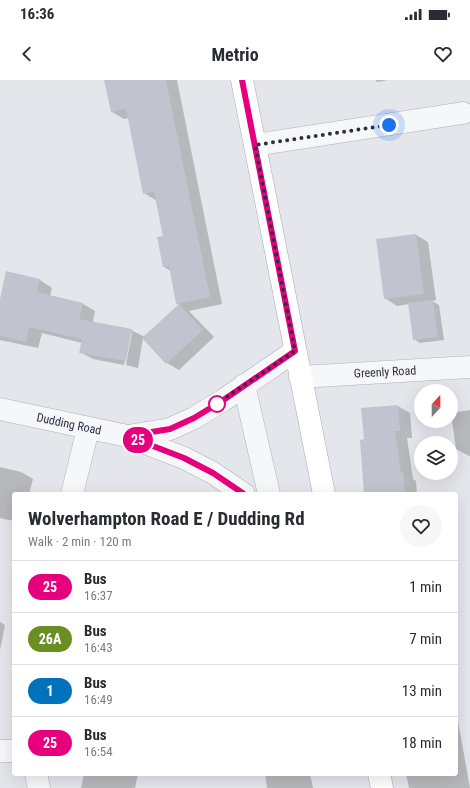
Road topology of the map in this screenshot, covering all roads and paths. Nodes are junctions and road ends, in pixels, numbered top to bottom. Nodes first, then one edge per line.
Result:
1 (242, 80) edge
2 (463, 113) dead end
3 (255, 145) junction
4 (295, 351) junction
5 (470, 367) edge
6 (300, 377) junction
7 (244, 385) junction
8 (0, 409) edge
9 (88, 428) junction
10 (127, 436) junction
11 (72, 492) edge
12 (241, 492) edge
13 (269, 492) edge
14 (324, 492) edge
15 (0, 751) edge
16 (12, 751) edge
17 (36, 776) edge
18 (379, 776) edge
19 (39, 788) edge
20 (382, 788) edge

1 - 3 main road
2 - 3 street
3 - 4 main road
4 - 6 main road
4 - 7 street
5 - 6 street, Greenly Road
6 - 14 main road
7 - 10 street
7 - 13 street
8 - 9 street, Dudding Road
9 - 10 street, Dudding Road
9 - 11 street
10 - 12 street, Dudding Road
15 - 16 street
17 - 19 street
18 - 20 main road

